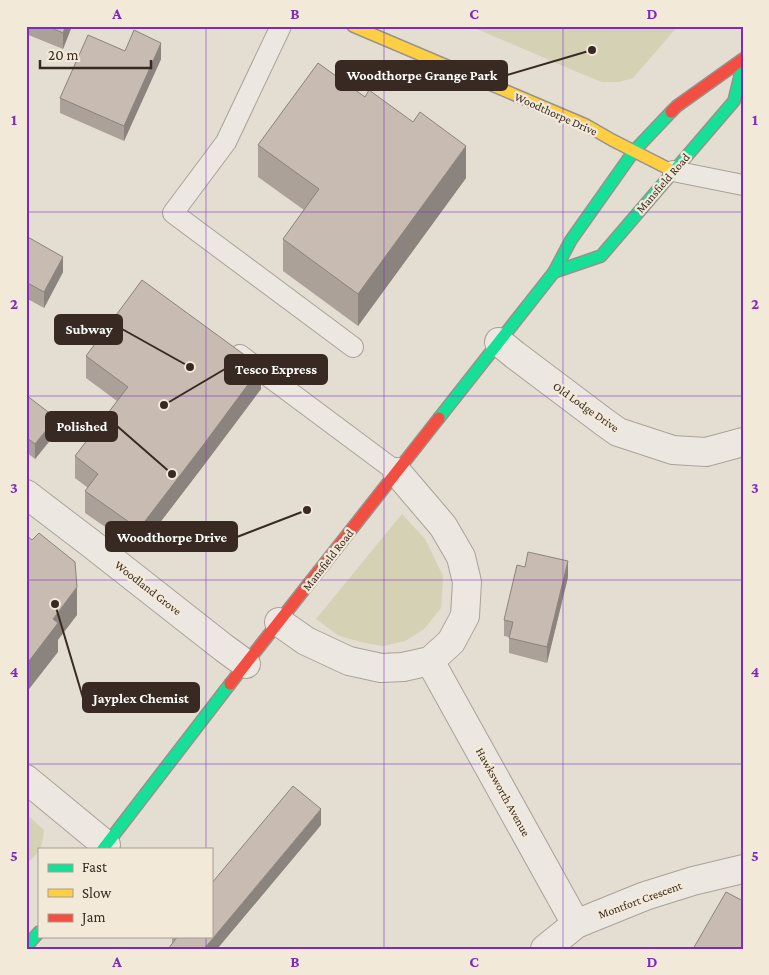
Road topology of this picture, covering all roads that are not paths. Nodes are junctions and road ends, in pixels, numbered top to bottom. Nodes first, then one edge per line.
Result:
1 (282, 26) edge
2 (353, 26) edge
3 (743, 59) edge
4 (743, 64) edge
5 (634, 151) junction
6 (673, 171) junction
7 (743, 186) edge
8 (554, 272) junction
9 (499, 342) junction
10 (225, 344) edge
11 (353, 347) dead end
12 (743, 442) edge
13 (397, 472) junction
14 (26, 494) edge
15 (279, 622) junction
16 (430, 660) junction
17 (246, 664) junction
18 (26, 779) edge
19 (105, 847) edge
20 (743, 870) edge
21 (576, 924) junction
22 (38, 933) edge
23 (26, 947) edge
24 (545, 949) edge

1 - 11 lane
2 - 5 main road, Woodthorpe Drive
3 - 5 main road, Mansfield Road
4 - 6 main road, Mansfield Road
5 - 6 main road, Woodthorpe Drive
5 - 8 main road, Mansfield Road
6 - 7 lane
6 - 8 main road, Mansfield Road
8 - 9 main road, Mansfield Road
9 - 12 street, Old Lodge Drive
9 - 13 main road, Mansfield Road
10 - 13 lane
13 - 15 main road, Mansfield Road
13 - 16 street
14 - 17 street, Woodland Grove
15 - 16 street
15 - 17 main road, Mansfield Road
16 - 21 street, Hawksworth Avenue
17 - 19 main road, Mansfield Road
18 - 19 street
20 - 21 street, Montfort Crescent
21 - 24 street, Montfort Crescent
22 - 23 main road

